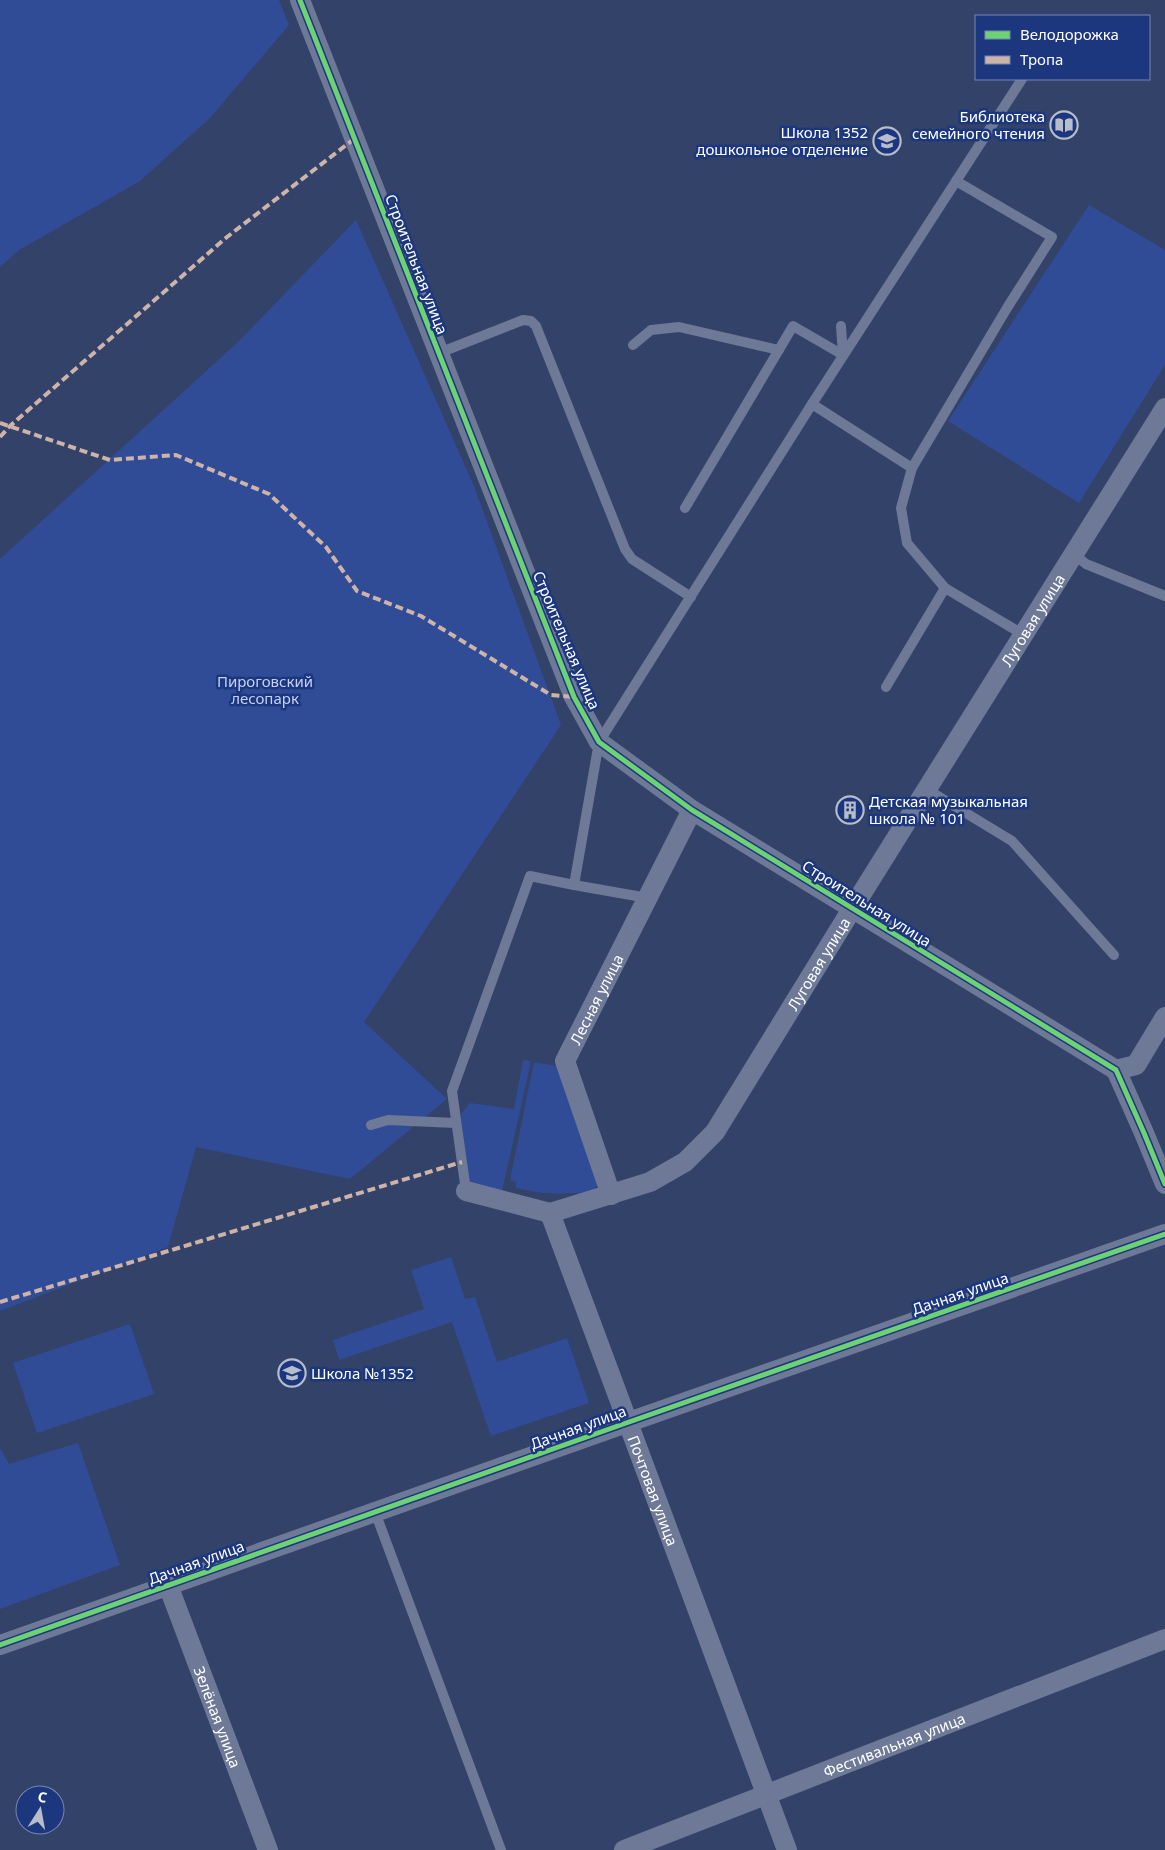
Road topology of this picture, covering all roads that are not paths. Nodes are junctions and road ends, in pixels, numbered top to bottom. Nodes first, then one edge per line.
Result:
1 (300, 0) edge
2 (1021, 80) edge
3 (956, 181) junction
4 (841, 326) dead end
5 (633, 345) dead end
6 (779, 350) junction
7 (439, 353) junction
8 (843, 355) junction
9 (812, 404) junction
10 (1165, 408) edge
11 (912, 468) junction
12 (685, 508) dead end
13 (1074, 554) junction
14 (945, 588) junction
15 (1165, 596) edge
16 (691, 597) junction
17 (1024, 635) junction
18 (886, 687) dead end
19 (599, 742) junction
20 (928, 790) junction
21 (692, 810) junction
22 (574, 884) junction
23 (648, 898) junction
24 (852, 909) junction
25 (1114, 955) dead end
26 (1165, 1017) edge
27 (1116, 1070) junction
28 (456, 1123) junction
29 (371, 1125) dead end
30 (1165, 1184) edge
31 (466, 1191) joint
32 (611, 1195) junction
33 (550, 1213) junction
34 (1165, 1234) edge
35 (629, 1422) junction
36 (375, 1512) junction
37 (168, 1585) junction
38 (1165, 1639) edge
39 (0, 1645) edge
40 (766, 1795) junction
41 (268, 1850) edge
42 (501, 1850) edge
43 (624, 1850) edge
44 (788, 1850) edge

1 - 7 street, Строительная улица
2 - 3 lane
3 - 8 lane
3 - 11 lane
4 - 8 lane
5 - 6 lane
6 - 8 lane
6 - 12 lane
7 - 16 lane
7 - 19 street, Строительная улица
8 - 9 lane
9 - 11 lane
9 - 16 lane
10 - 13 street, Луговая улица
11 - 14 lane
13 - 15 lane
13 - 17 street, Луговая улица
14 - 17 lane
14 - 18 lane
16 - 19 lane
17 - 20 street, Луговая улица
19 - 21 street, Строительная улица
19 - 22 lane
20 - 24 street, Луговая улица
20 - 25 lane
21 - 23 street, Лесная улица
21 - 24 street, Строительная улица
22 - 23 lane
22 - 28 lane
23 - 32 street, Лесная улица
24 - 27 street, Строительная улица
24 - 32 street, Луговая улица
26 - 27 street
27 - 30 street
28 - 29 lane
28 - 31 lane
31 - 33 street
32 - 33 street, Луговая улица
33 - 35 street, Почтовая улица
34 - 35 street, Дачная улица
35 - 36 street, Дачная улица
35 - 40 street, Почтовая улица
36 - 37 street, Дачная улица
36 - 42 lane
37 - 39 street, Дачная улица
37 - 41 street, Зелёная улица
38 - 40 street, Фестивальная улица
40 - 43 street, Фестивальная улица
40 - 44 street, Почтовая улица

